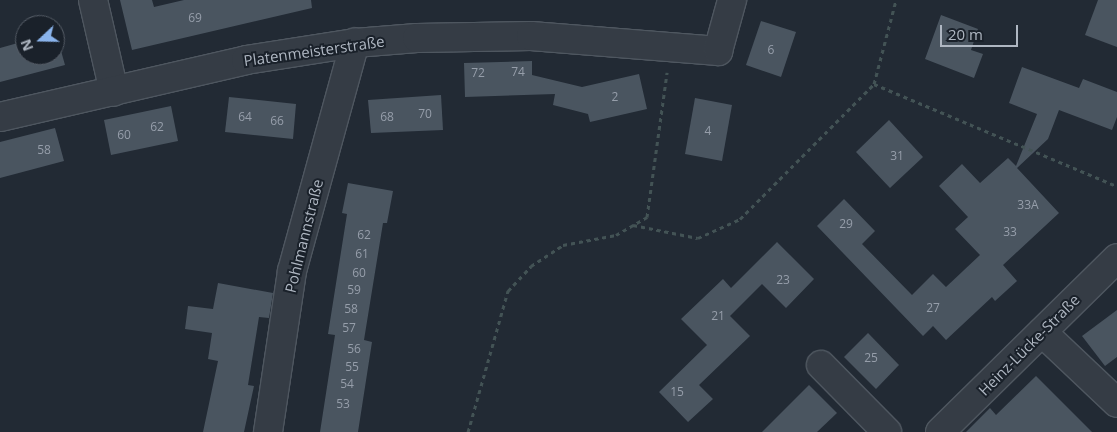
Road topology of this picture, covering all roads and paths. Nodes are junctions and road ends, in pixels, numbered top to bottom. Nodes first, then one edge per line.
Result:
1 (93, 0) edge
2 (732, 0) edge
3 (896, 0) edge
4 (355, 43) junction
5 (671, 48) junction
6 (874, 84) junction
7 (114, 92) junction
8 (0, 118) edge
9 (1117, 186) edge
10 (633, 225) junction
11 (1117, 258) edge
12 (1042, 332) junction
13 (822, 364) dead end
14 (1117, 404) edge
15 (268, 432) edge
16 (468, 432) edge
17 (887, 432) edge
18 (940, 432) edge

1 - 7 street
2 - 5 street, Platenmeisterstraße
3 - 6 path
4 - 5 street, Platenmeisterstraße
4 - 7 street, Platenmeisterstraße
4 - 15 street, Pohlmannstraße
5 - 10 path
6 - 9 path
6 - 10 path
7 - 8 street, Platenmeisterstraße
10 - 16 path
11 - 12 street, Heinz-Lücke-Straße
12 - 14 street
12 - 18 street, Heinz-Lücke-Straße
13 - 17 street

